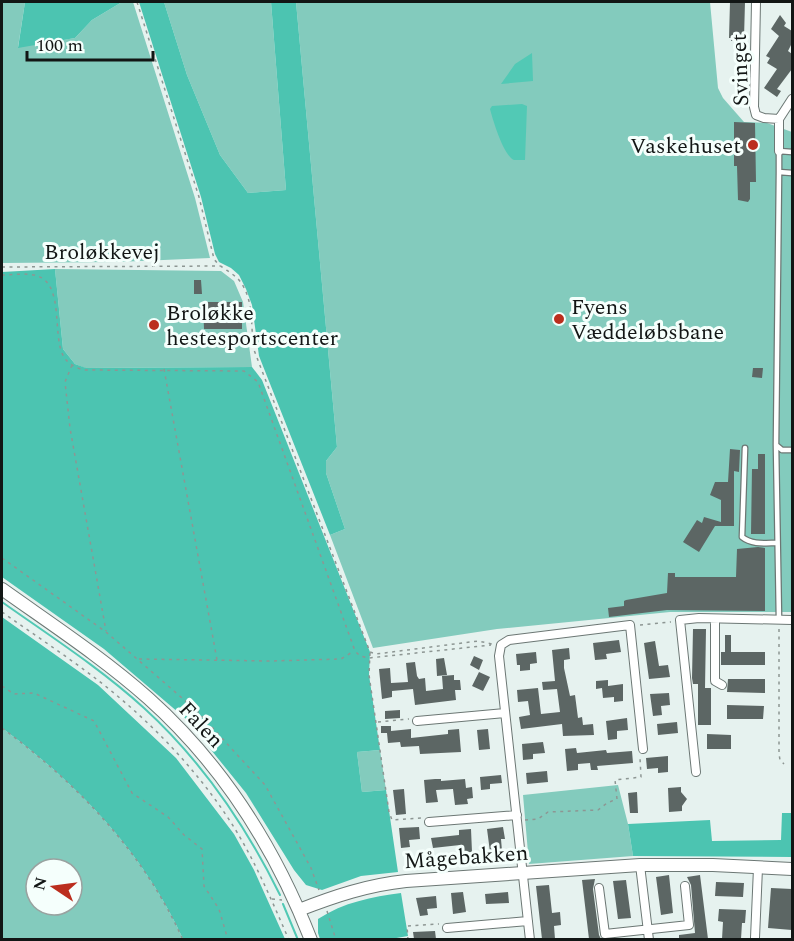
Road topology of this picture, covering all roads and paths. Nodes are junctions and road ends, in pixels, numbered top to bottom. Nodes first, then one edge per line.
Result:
1 (137, 2) edge
2 (756, 2) edge
3 (792, 99) edge
4 (779, 119) junction
5 (779, 152) junction
6 (792, 152) edge
7 (779, 172) junction
8 (792, 173) edge
9 (220, 266) junction
10 (2, 267) edge
11 (2, 275) edge
12 (72, 365) junction
13 (164, 369) junction
14 (776, 445) junction
15 (745, 448) dead end
16 (792, 450) edge
17 (777, 543) junction
18 (2, 589) edge
19 (2, 612) edge
20 (715, 619) junction
21 (680, 620) junction
22 (779, 620) junction
23 (792, 620) edge
24 (630, 624) junction
25 (106, 632) dead end
26 (501, 645) junction
27 (355, 651) junction
28 (370, 652) junction
29 (369, 658) junction
30 (139, 659) dead end
31 (217, 660) junction
32 (722, 686) dead end
33 (2, 687) edge
34 (506, 713) junction
35 (417, 721) joint
36 (377, 722) junction
37 (2, 728) edge
38 (643, 749) joint
39 (784, 764) dead end
40 (696, 772) dead end
41 (517, 818) junction
42 (429, 822) joint
43 (792, 862) edge
44 (640, 865) junction
45 (713, 865) junction
46 (758, 868) junction
47 (792, 869) edge
48 (523, 873) junction
49 (685, 886) dead end
50 (599, 888) dead end
51 (299, 910) junction
52 (528, 921) junction
53 (447, 928) joint
54 (648, 929) junction
55 (755, 938) dead end
56 (183, 939) edge
57 (228, 939) edge
58 (289, 939) edge
59 (311, 939) edge
60 (408, 939) edge
61 (530, 939) edge
62 (649, 939) edge

1 - 9 path
2 - 4 street, Svinget
3 - 4 street
4 - 5 street
5 - 6 lane
5 - 7 lane
7 - 8 lane
7 - 14 lane
9 - 10 path, Broløkkevej
9 - 28 path
11 - 12 path
12 - 13 path
12 - 25 path
13 - 27 path
13 - 31 path
14 - 16 lane
14 - 17 lane
15 - 17 lane
17 - 22 lane
18 - 51 street, Falen
19 - 58 path
20 - 21 street
20 - 22 street
20 - 32 street
21 - 24 path
21 - 40 street
22 - 23 street
22 - 39 path
24 - 26 street
24 - 38 street
26 - 28 path
26 - 29 path
26 - 34 street
27 - 29 path
27 - 31 path
28 - 29 path
29 - 36 path
30 - 31 path
33 - 57 path
34 - 35 street
34 - 41 street
35 - 36 path
36 - 42 path
37 - 56 path
38 - 41 path
41 - 42 street
41 - 48 street
43 - 45 street, Mågebakken
44 - 45 street, Mågebakken
44 - 48 street, Mågebakken
44 - 54 street
45 - 46 street, Mågebakken
46 - 47 street, Mågebakken
46 - 55 street
48 - 51 street, Mågebakken
48 - 52 street
49 - 54 street
50 - 54 street
51 - 59 street, Falen
52 - 53 street
52 - 61 street
53 - 60 path
54 - 62 street

